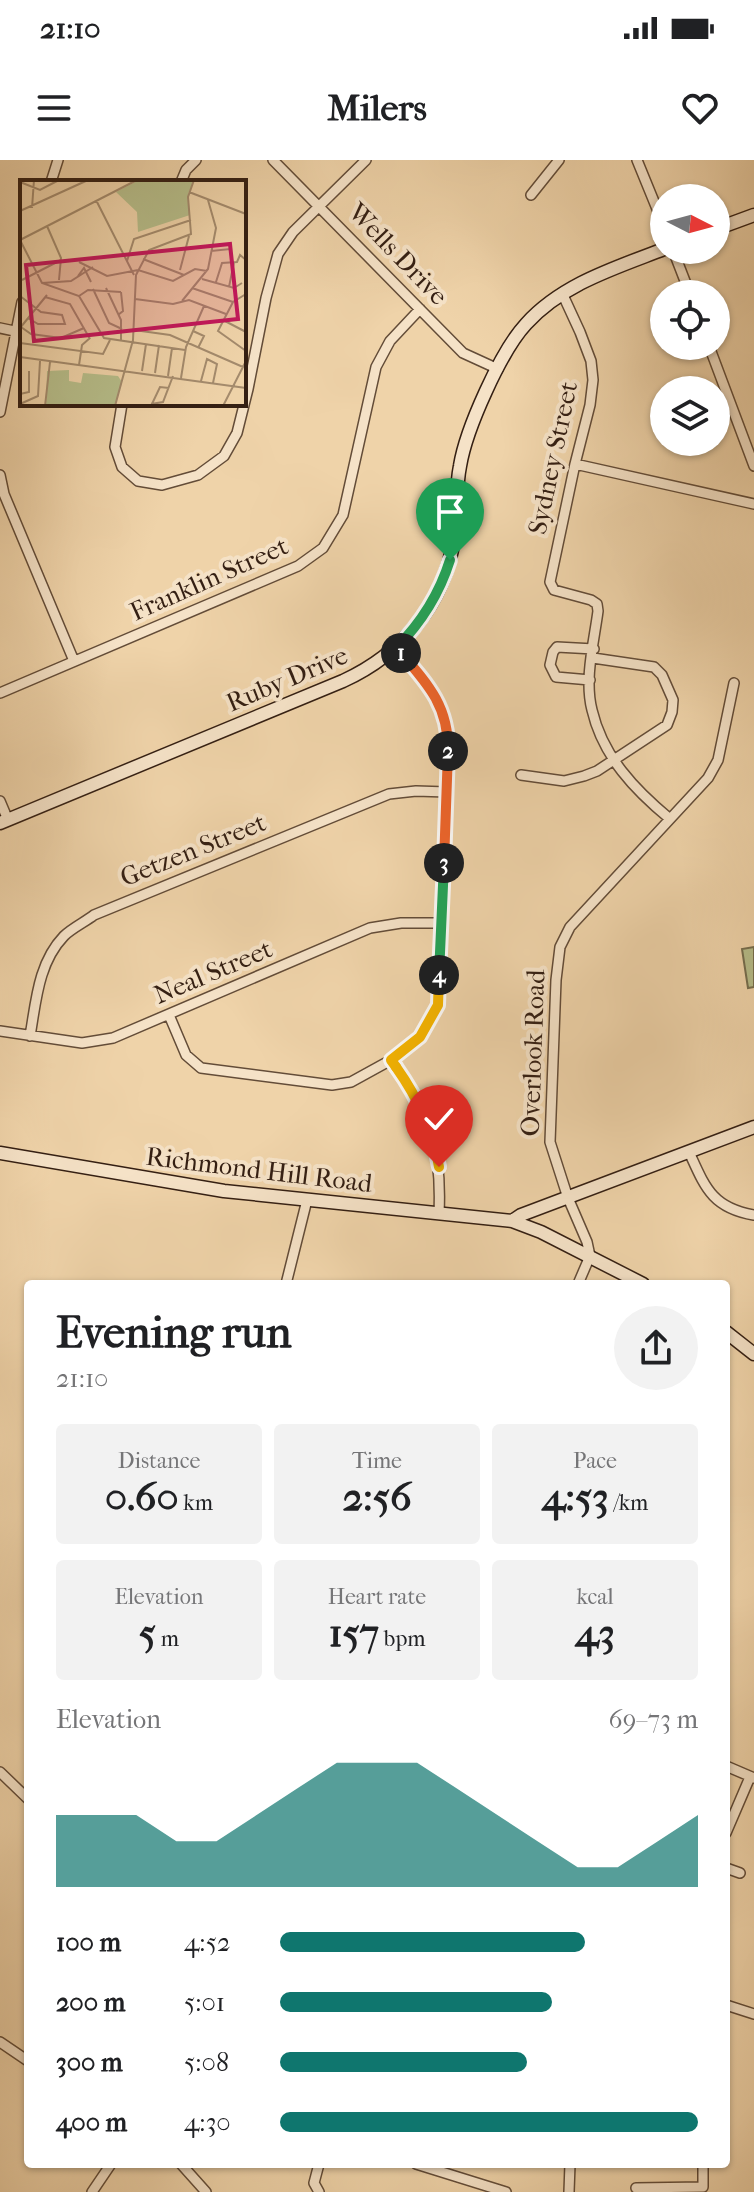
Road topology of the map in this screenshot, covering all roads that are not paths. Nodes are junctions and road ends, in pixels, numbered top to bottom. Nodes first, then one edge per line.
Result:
1 (58, 160) edge
2 (196, 160) edge
3 (273, 160) edge
4 (366, 160) edge
5 (559, 160) edge
6 (637, 160) edge
7 (52, 180) edge
8 (182, 180) edge
9 (650, 192) edge
10 (531, 195) dead end
11 (320, 205) junction
12 (754, 215) edge
13 (730, 224) edge
14 (650, 255) edge
15 (562, 293) junction
16 (420, 309) junction
17 (0, 328) edge
18 (19, 332) edge
19 (714, 360) edge
20 (498, 369) junction
21 (246, 397) edge
22 (122, 406) edge
23 (244, 406) edge
24 (0, 412) edge
25 (575, 464) junction
26 (754, 466) edge
27 (0, 475) edge
28 (754, 504) edge
29 (396, 648) junction
30 (593, 653) junction
31 (74, 661) junction
32 (590, 680) junction
33 (734, 683) dead end
34 (0, 693) edge
35 (614, 759) junction
36 (521, 775) dead end
37 (447, 792) junction
38 (0, 801) edge
39 (670, 819) junction
40 (4, 822) edge
41 (441, 923) junction
42 (169, 1015) junction
43 (0, 1031) edge
44 (30, 1036) junction
45 (391, 1060) junction
46 (754, 1127) edge
47 (689, 1152) junction
48 (1, 1157) edge
49 (568, 1198) junction
50 (307, 1200) junction
51 (439, 1213) junction
52 (754, 1215) edge
53 (512, 1221) junction
54 (590, 1256) junction
55 (287, 1280) edge
56 (580, 1280) edge
57 (635, 1280) edge
58 (730, 1335) edge
59 (754, 1354) edge
60 (730, 1768) edge
61 (0, 1772) edge
62 (752, 1778) edge
63 (24, 1795) edge
64 (730, 1825) edge
65 (730, 1869) edge
66 (740, 1873) dead end
67 (730, 2006) edge
68 (754, 2014) edge
69 (1, 2047) edge
70 (24, 2059) edge
71 (108, 2168) edge
72 (185, 2168) edge
73 (318, 2168) edge
74 (429, 2168) edge
75 (570, 2168) edge
76 (703, 2168) edge
77 (636, 2188) dead end
78 (92, 2192) edge
79 (206, 2192) edge
80 (319, 2192) edge
81 (506, 2192) edge
82 (569, 2192) edge

1 - 7 street
2 - 8 street
3 - 11 street, Wells Drive
4 - 11 street
5 - 10 street
6 - 9 street
11 - 16 street, Wells Drive
11 - 21 street
12 - 13 street
14 - 15 street, Ruby Drive
15 - 20 street, Ruby Drive
15 - 25 street, Sydney Street
16 - 20 street, Wells Drive
16 - 31 street, Franklin Street
17 - 18 street
18 - 24 street
19 - 26 street
20 - 29 street, Ruby Drive
22 - 23 street
25 - 28 street
25 - 30 street, Sydney Street
27 - 31 street
29 - 37 street
29 - 40 street, Ruby Drive
30 - 32 street
30 - 32 street
30 - 35 street
31 - 34 street, Franklin Street
32 - 35 street
33 - 39 street, Overlook Road
35 - 36 street
35 - 39 street
37 - 41 street
37 - 44 street, Getzen Street
38 - 40 street
39 - 49 street, Overlook Road
41 - 42 street, Neal Street
41 - 45 street
42 - 44 street, Neal Street
42 - 45 street
43 - 44 street, Neal Street
45 - 51 street
46 - 47 street
47 - 49 street
47 - 52 street
48 - 50 street, Richmond Hill Road
49 - 53 street
49 - 54 street, Overlook Road
50 - 51 street, Richmond Hill Road
50 - 55 street
51 - 53 street, Richmond Hill Road
53 - 54 street, Richmond Hill Road
54 - 56 street
54 - 57 street, Richmond Hill Road
58 - 59 street
60 - 62 street
61 - 63 street
62 - 64 street
65 - 66 street
67 - 68 street
69 - 70 street
71 - 78 street
72 - 79 street
73 - 80 street
74 - 81 street
75 - 82 street
76 - 77 street

